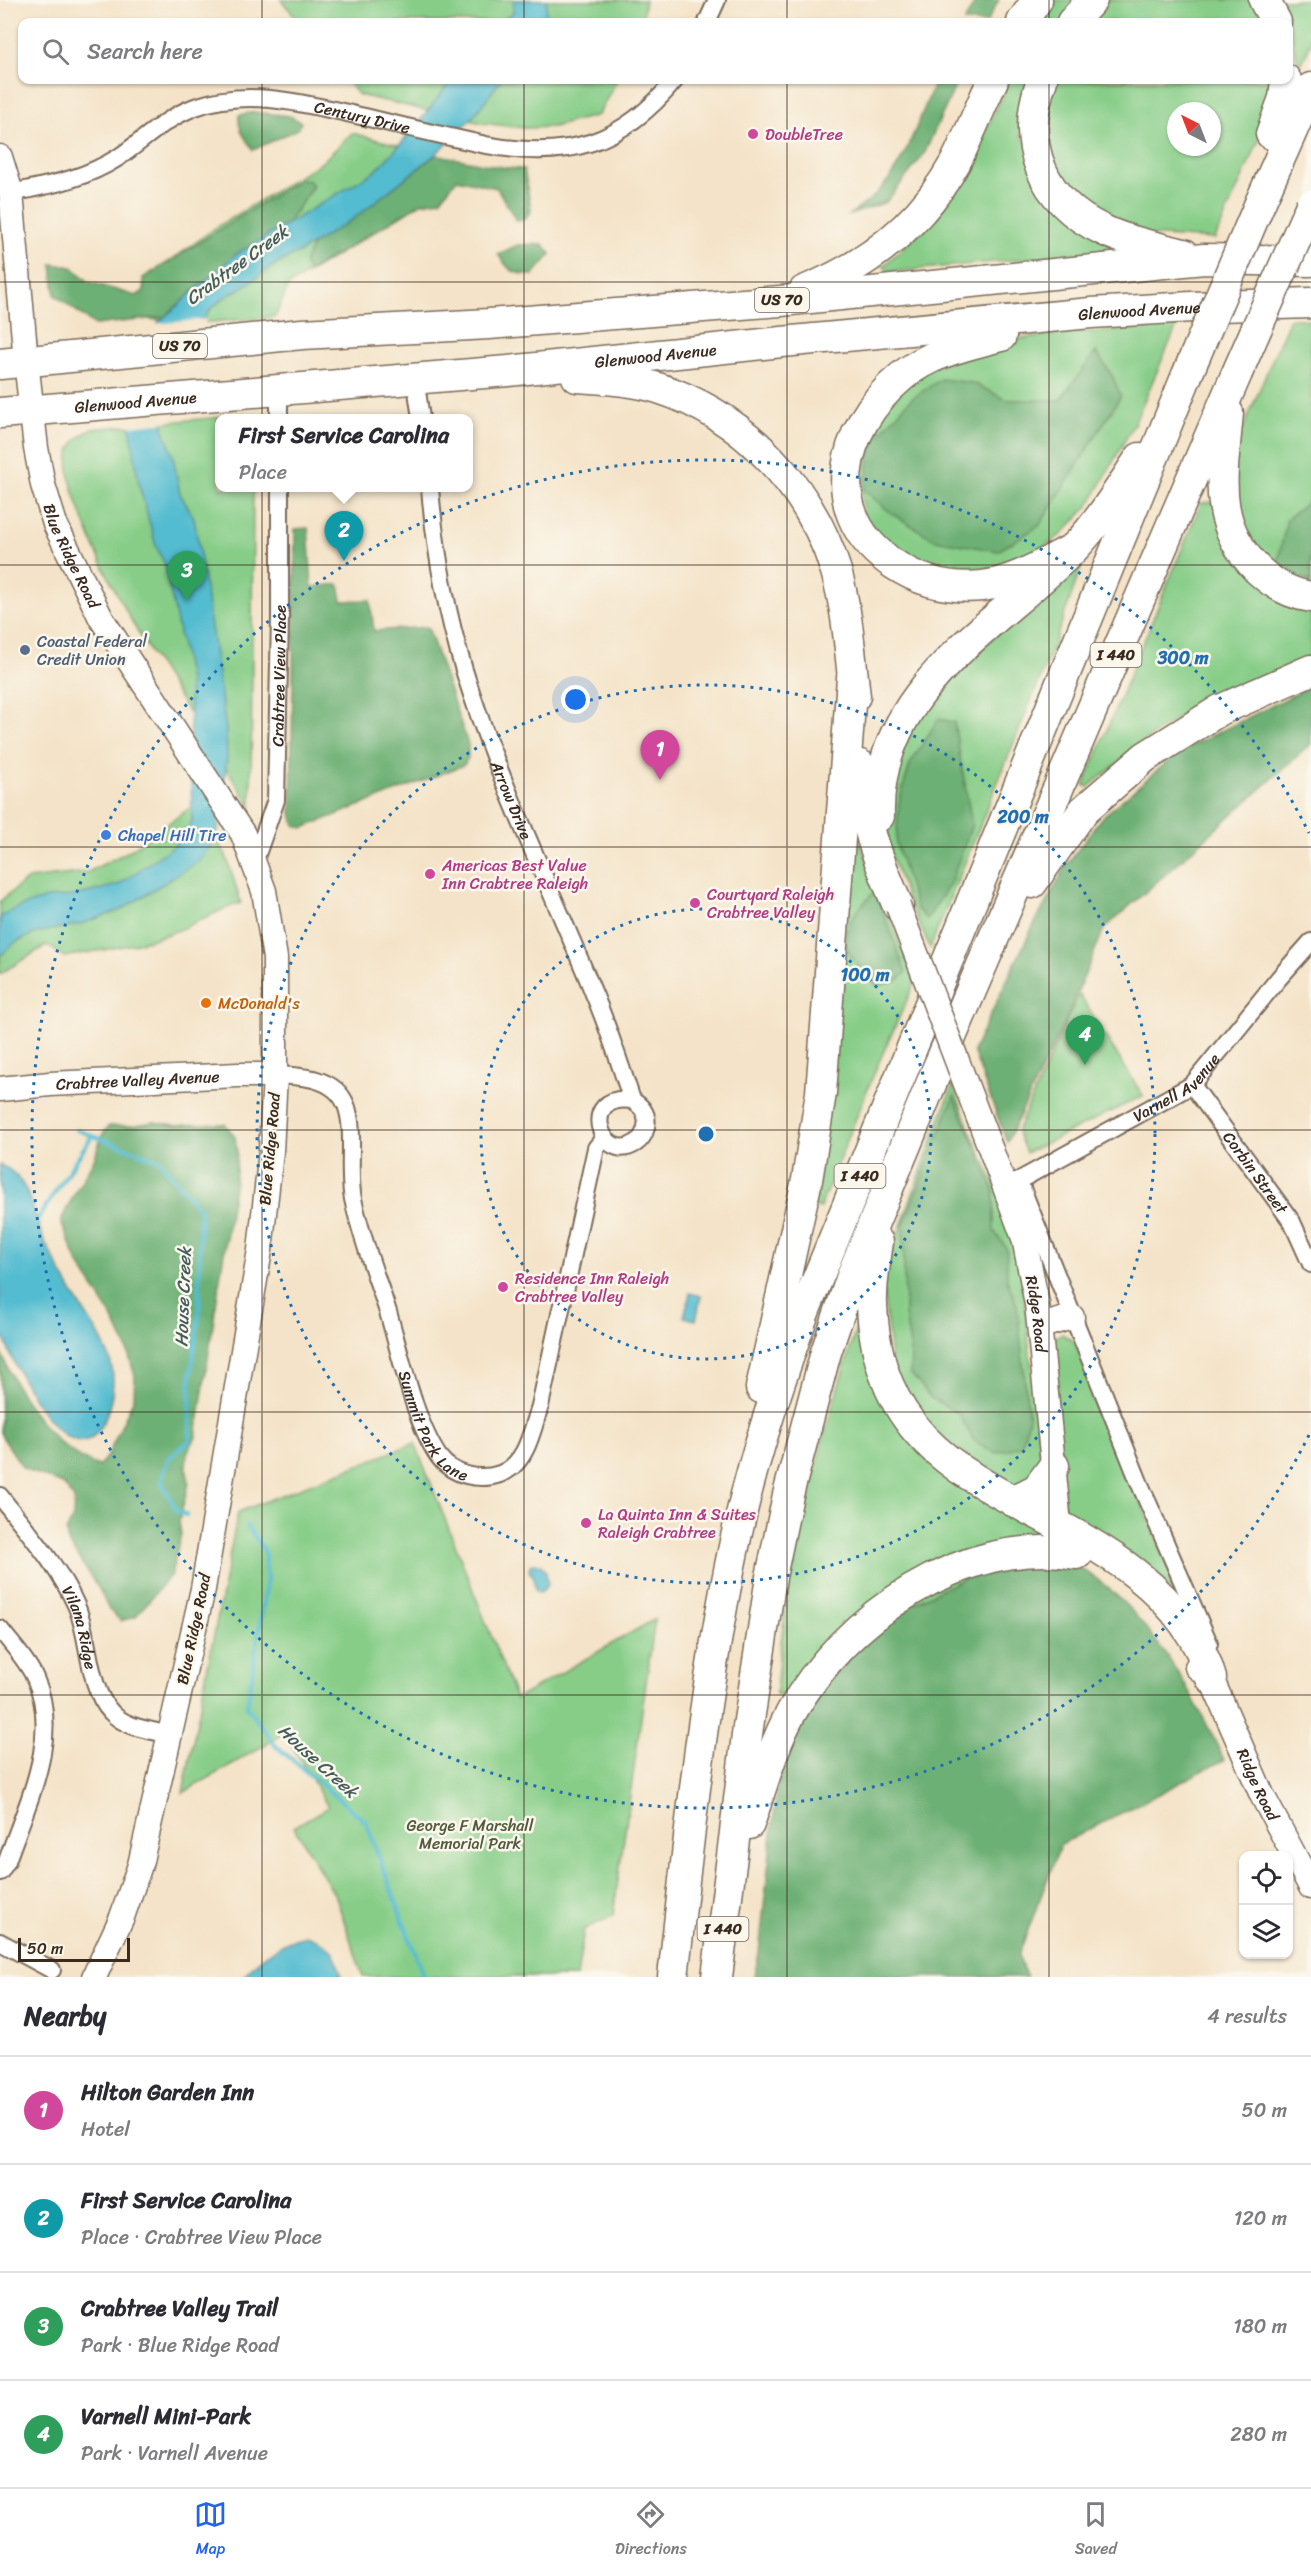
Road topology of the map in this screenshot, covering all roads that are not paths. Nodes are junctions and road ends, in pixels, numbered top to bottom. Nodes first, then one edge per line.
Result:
1 (717, 0) edge
2 (1036, 0) edge
3 (1092, 0) edge
4 (1264, 0) edge
5 (709, 18) edge
6 (1025, 18) edge
7 (1076, 18) edge
8 (1274, 18) edge
9 (671, 84) edge
10 (991, 84) edge
11 (1041, 84) edge
12 (1286, 84) edge
13 (1311, 88) edge
14 (0, 157) edge
15 (11, 193) junction
16 (1264, 193) junction
17 (1311, 205) edge
18 (1204, 259) junction
19 (1311, 261) edge
20 (781, 300) junction
21 (1311, 303) edge
22 (1090, 314) junction
23 (13, 363) edge
24 (508, 371) junction
25 (415, 378) junction
26 (1234, 381) junction
27 (279, 405) edge
28 (31, 410) junction
29 (1172, 410) junction
30 (0, 413) edge
31 (420, 414) edge
32 (280, 492) edge
33 (430, 492) edge
34 (1074, 548) junction
35 (1311, 597) edge
36 (1311, 670) edge
37 (852, 678) junction
38 (255, 860) junction
39 (898, 906) junction
40 (995, 937) junction
41 (1311, 942) edge
42 (275, 1075) junction
43 (1192, 1085) junction
44 (0, 1089) edge
45 (632, 1100) junction
46 (604, 1138) junction
47 (1012, 1185) junction
48 (883, 1199) junction
49 (1311, 1263) edge
50 (1072, 1317) junction
51 (1041, 1326) junction
52 (1054, 1466) junction
53 (0, 1496) edge
54 (1013, 1500) junction
55 (742, 1510) junction
56 (1059, 1524) junction
57 (1077, 1554) junction
58 (0, 1629) edge
59 (1211, 1678) junction
60 (170, 1735) junction
61 (0, 1872) edge
62 (1308, 1875) edge
63 (730, 1881) junction
64 (0, 1942) edge
65 (52, 1970) dead end
66 (94, 1977) edge
67 (673, 1977) edge
68 (717, 1977) edge

1 - 5 street
2 - 6 highway
3 - 7 highway
4 - 8 highway
9 - 15 street, Century Drive
10 - 20 highway
11 - 18 highway
12 - 16 highway
13 - 16 highway, I 440
14 - 15 main road, Blue Ridge Road
15 - 23 main road, Blue Ridge Road
16 - 29 highway, I 440, bridge
17 - 26 highway, I 440, bridge
18 - 19 highway, US 70
18 - 20 highway, US 70
20 - 23 highway, US 70
21 - 22 highway, Glenwood Avenue
22 - 24 highway, Glenwood Avenue
22 - 34 highway
23 - 28 main road, Blue Ridge Road
24 - 25 highway, Glenwood Avenue
24 - 37 highway
25 - 27 highway, Glenwood Avenue
25 - 31 street
26 - 35 highway
26 - 40 highway, I 440
27 - 28 highway, Glenwood Avenue
28 - 30 highway, Glenwood Avenue
28 - 38 main road, Blue Ridge Road
29 - 34 highway
29 - 55 highway, I 440
32 - 38 street, Crabtree View Place
33 - 45 street, Arrow Drive
34 - 39 highway
36 - 40 highway
37 - 39 highway
37 - 55 highway
38 - 42 main road, Blue Ridge Road
39 - 47 main road, Ridge Road, bridge
40 - 48 highway, I 440
41 - 43 street, Varnell Avenue
42 - 44 main road, Crabtree Valley Avenue
42 - 46 street, Summit Park Lane
42 - 60 main road, Blue Ridge Road
43 - 47 street, Varnell Avenue
43 - 49 street, Corbin Street
45 - 46 street
45 - 46 street, Arrow Drive
47 - 50 street, Ridge Road
47 - 51 main road, Ridge Road
48 - 54 highway
48 - 63 highway, I 440
50 - 51 main road
50 - 59 street, Ridge Road
51 - 52 main road, Ridge Road
52 - 54 highway
52 - 56 main road, Ridge Road
53 - 60 street, Vilana Ridge
54 - 56 highway
55 - 67 highway, I 440
56 - 57 main road, Ridge Road
56 - 59 highway
57 - 59 main road, Ridge Road
57 - 63 highway
58 - 61 street
59 - 62 main road, Ridge Road
60 - 66 main road, Blue Ridge Road
63 - 68 highway, I 440
64 - 65 street

